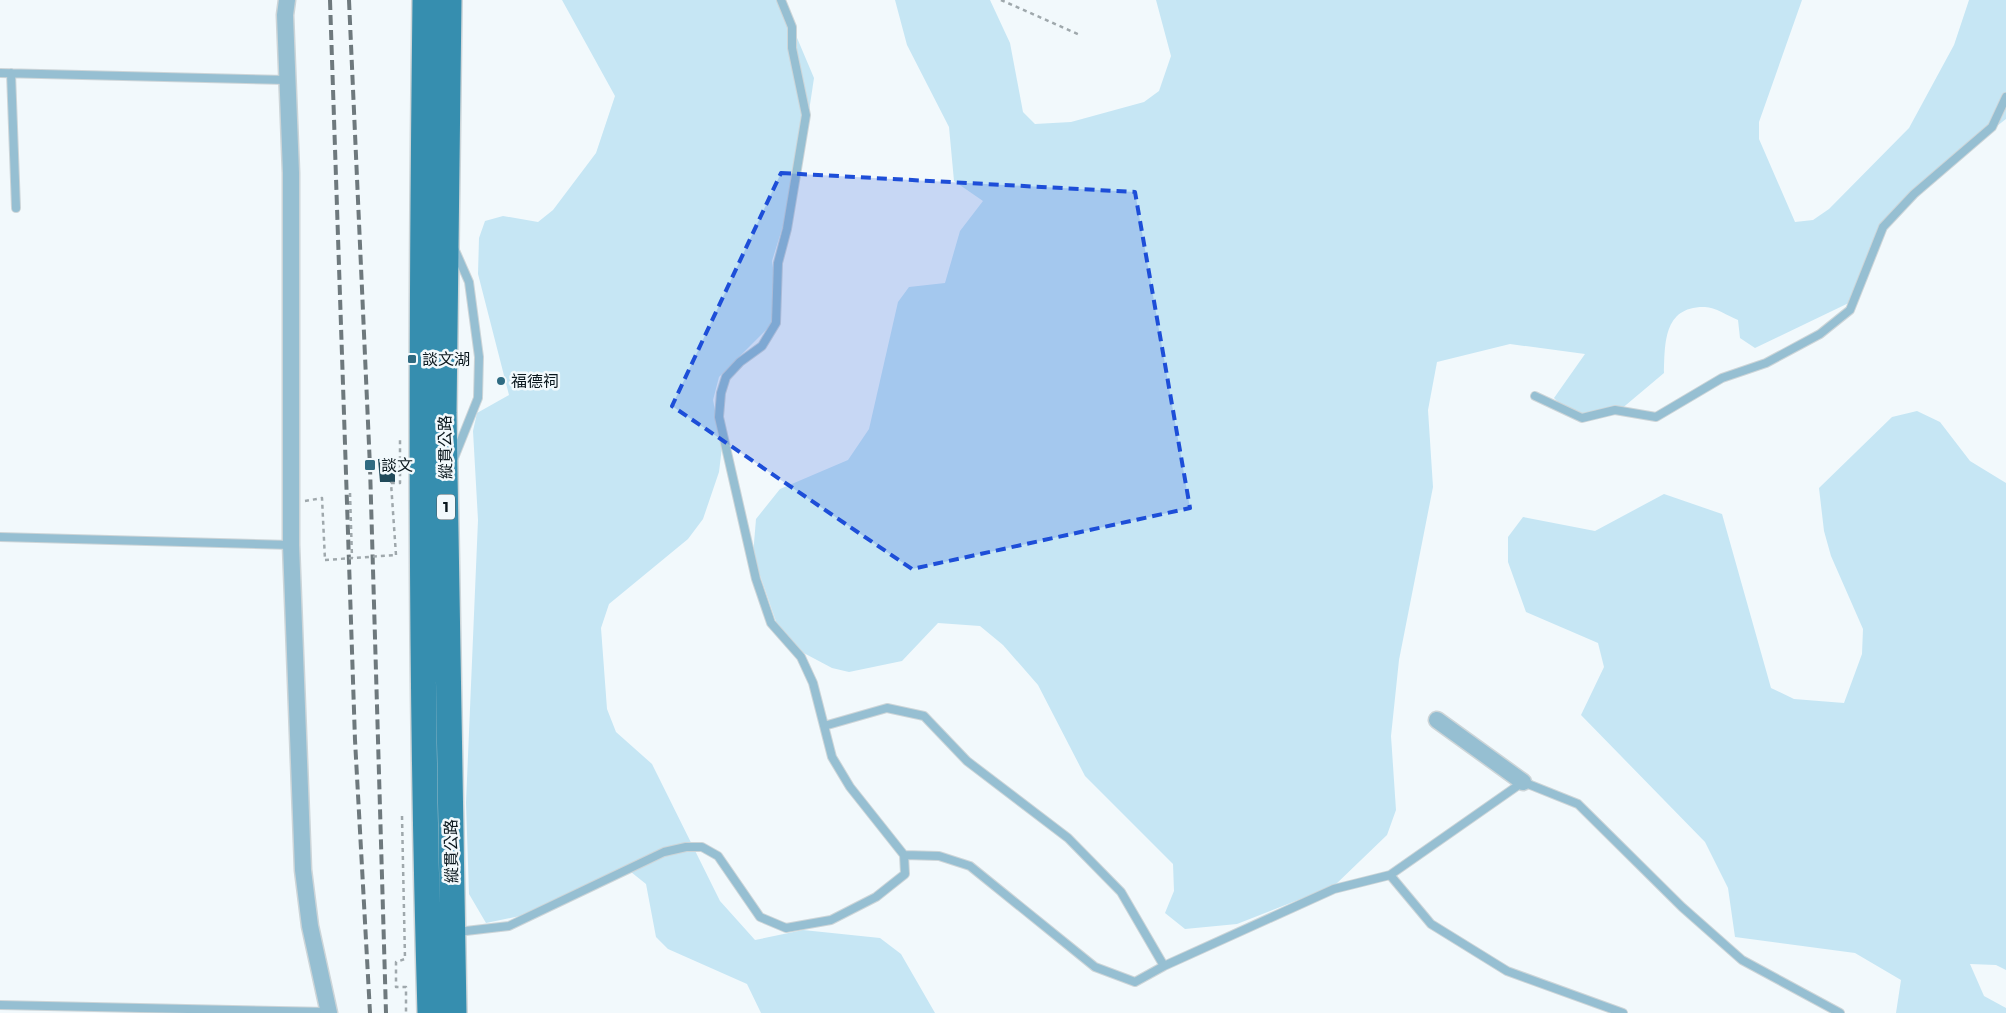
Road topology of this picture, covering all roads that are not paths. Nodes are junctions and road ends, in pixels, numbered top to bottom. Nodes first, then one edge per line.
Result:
1 (287, 0) edge
2 (425, 0) edge
3 (449, 0) edge
4 (781, 0) edge
5 (0, 73) edge
6 (12, 73) junction
7 (286, 80) junction
8 (2006, 97) edge
9 (16, 208) dead end
10 (446, 230) junction
11 (1535, 396) dead end
12 (434, 411) junction
13 (445, 479) junction
14 (0, 537) edge
15 (291, 545) junction
16 (1437, 720) dead end
17 (824, 726) junction
18 (1523, 782) junction
19 (904, 854) junction
20 (1390, 875) junction
21 (452, 932) junction
22 (1164, 966) junction
23 (0, 1005) edge
24 (329, 1012) edge
25 (430, 1013) edge
26 (454, 1013) edge
27 (1622, 1013) edge
28 (1840, 1013) edge

1 - 7 street
2 - 12 main road, 縱貫公路 / 1
3 - 10 main road, 縱貫公路 / 1
4 - 17 lane
5 - 6 lane
6 - 7 lane
6 - 9 lane
7 - 15 street
8 - 11 lane
10 - 12 main road, 縱貫公路 / 1
10 - 13 lane
12 - 13 main road, 縱貫公路 / 1
12 - 25 main road, 縱貫公路 / 1
13 - 21 main road, 縱貫公路 / 1
14 - 15 lane
15 - 24 street
16 - 18 street
17 - 19 lane
17 - 22 lane
18 - 20 lane
18 - 28 lane
19 - 21 lane
19 - 22 lane
20 - 22 lane
20 - 27 lane
21 - 26 main road, 縱貫公路 / 1
23 - 24 lane

